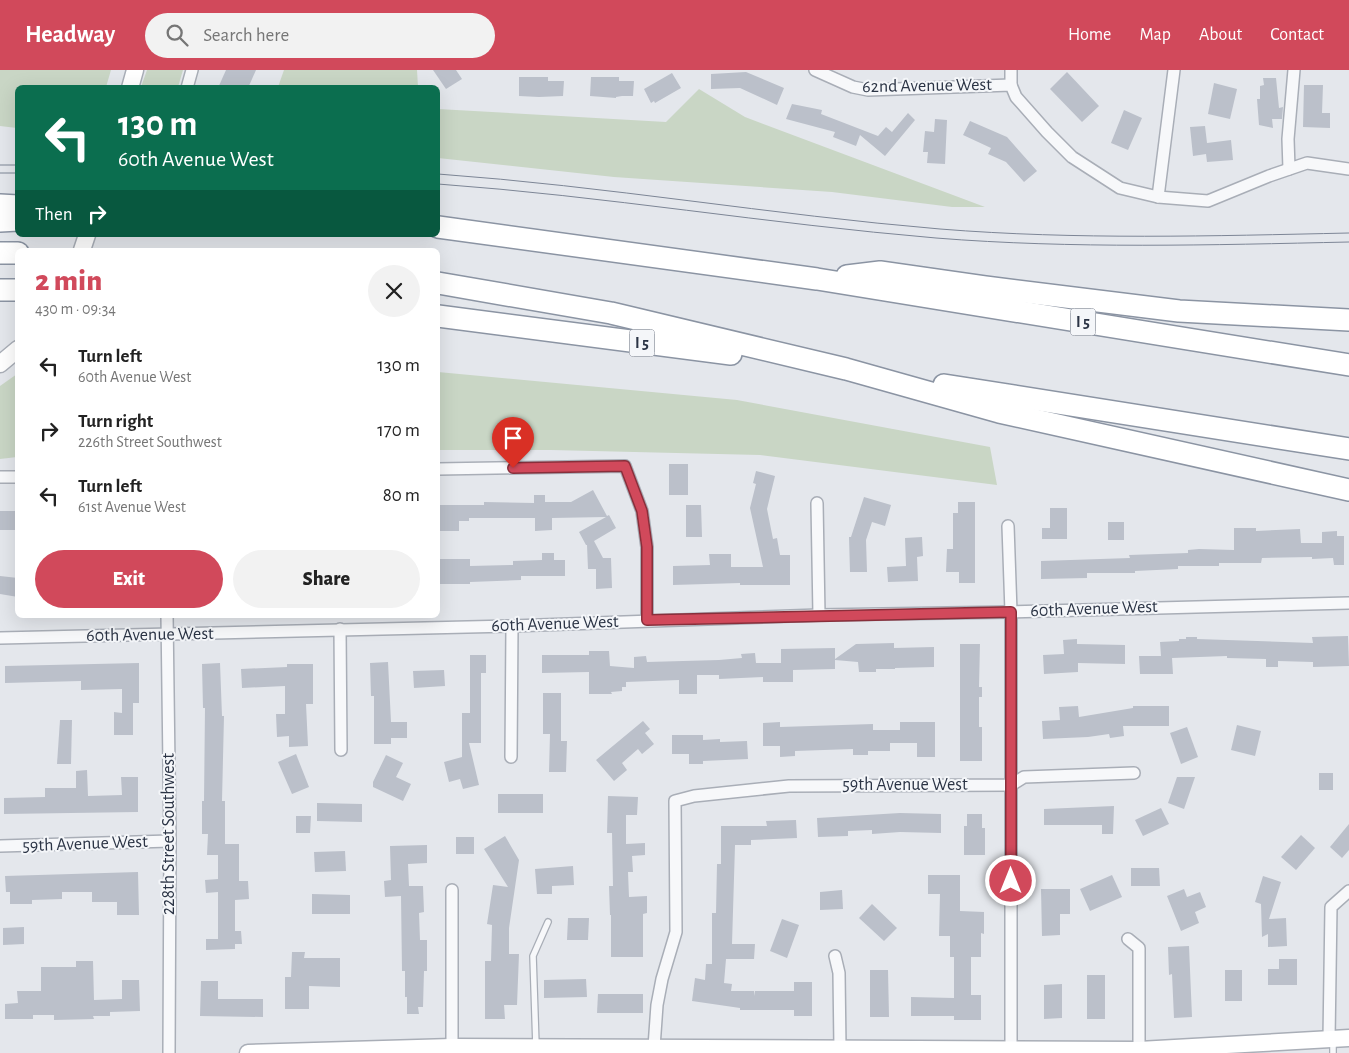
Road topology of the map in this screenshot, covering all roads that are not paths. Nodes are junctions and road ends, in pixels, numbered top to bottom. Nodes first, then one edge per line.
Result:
1 (135, 70) edge
2 (192, 70) edge
3 (816, 70) edge
4 (841, 70) edge
5 (1010, 70) edge
6 (1174, 70) edge
7 (1294, 70) edge
8 (842, 82) junction
9 (131, 85) edge
10 (188, 85) edge
11 (1011, 85) junction
12 (1289, 169) junction
13 (1349, 169) edge
14 (1158, 197) junction
15 (0, 205) edge
16 (15, 206) edge
17 (15, 220) edge
18 (0, 221) edge
19 (440, 227) edge
20 (0, 253) edge
21 (15, 253) edge
22 (817, 278) junction
23 (440, 283) edge
24 (0, 290) edge
25 (15, 290) edge
26 (440, 316) edge
27 (1349, 320) edge
28 (15, 352) edge
29 (0, 364) edge
30 (1349, 365) edge
31 (846, 370) junction
32 (1349, 449) edge
33 (440, 469) edge
34 (0, 477) edge
35 (15, 477) edge
36 (1349, 490) edge
37 (817, 503) dead end
38 (1008, 526) dead end
39 (1349, 603) edge
40 (1011, 612) junction
41 (819, 615) junction
42 (167, 618) edge
43 (647, 620) junction
44 (512, 626) junction
45 (340, 629) junction
46 (168, 635) junction
47 (0, 638) edge
48 (341, 750) dead end
49 (511, 756) dead end
50 (1134, 773) dead end
51 (1011, 785) junction
52 (170, 841) junction
53 (0, 846) edge
54 (452, 890) dead end
55 (1349, 891) edge
56 (548, 922) dead end
57 (1128, 939) dead end
58 (835, 956) dead end
59 (1336, 1042) edge
60 (452, 1046) junction
61 (654, 1047) junction
62 (536, 1048) junction
63 (840, 1048) junction
64 (1252, 1049) edge
65 (801, 1050) edge
66 (1139, 1050) junction
67 (381, 1051) edge
68 (1011, 1052) edge
69 (169, 1053) edge
70 (248, 1053) edge

1 - 9 street
2 - 10 street
3 - 8 street, 62nd Avenue West
4 - 8 street
5 - 11 street
6 - 14 street
7 - 12 street
8 - 11 street, 62nd Avenue West
11 - 14 street, 62nd Avenue West
12 - 13 street, 62nd Avenue West
12 - 14 street, 62nd Avenue West
15 - 16 highway
17 - 18 highway
19 - 22 highway, I 5
20 - 21 highway
22 - 27 highway
22 - 30 highway, I 5
23 - 31 highway
24 - 25 highway
26 - 31 highway, I 5
28 - 29 street
31 - 32 highway, I 5
31 - 36 highway
33 - 43 street
34 - 35 street
37 - 41 street
38 - 40 street
39 - 40 street, 60th Avenue West
40 - 41 street, 60th Avenue West
40 - 51 street
41 - 43 street, 60th Avenue West
42 - 46 street, 228th Street Southwest
43 - 44 street, 60th Avenue West
44 - 45 street, 60th Avenue West
44 - 49 street
45 - 46 street, 60th Avenue West
45 - 48 street
46 - 47 street, 60th Avenue West
46 - 52 street, 228th Street Southwest
50 - 51 street, 59th Avenue West
51 - 61 street, 59th Avenue West
51 - 68 street
52 - 53 street, 59th Avenue West
52 - 69 street, 228th Street Southwest
54 - 60 street
55 - 59 street
56 - 62 lane
57 - 66 street
58 - 63 street
59 - 64 street
60 - 62 street
60 - 67 street
61 - 62 street
61 - 65 street
63 - 65 street
63 - 68 street
64 - 66 street
66 - 68 street
67 - 70 street

